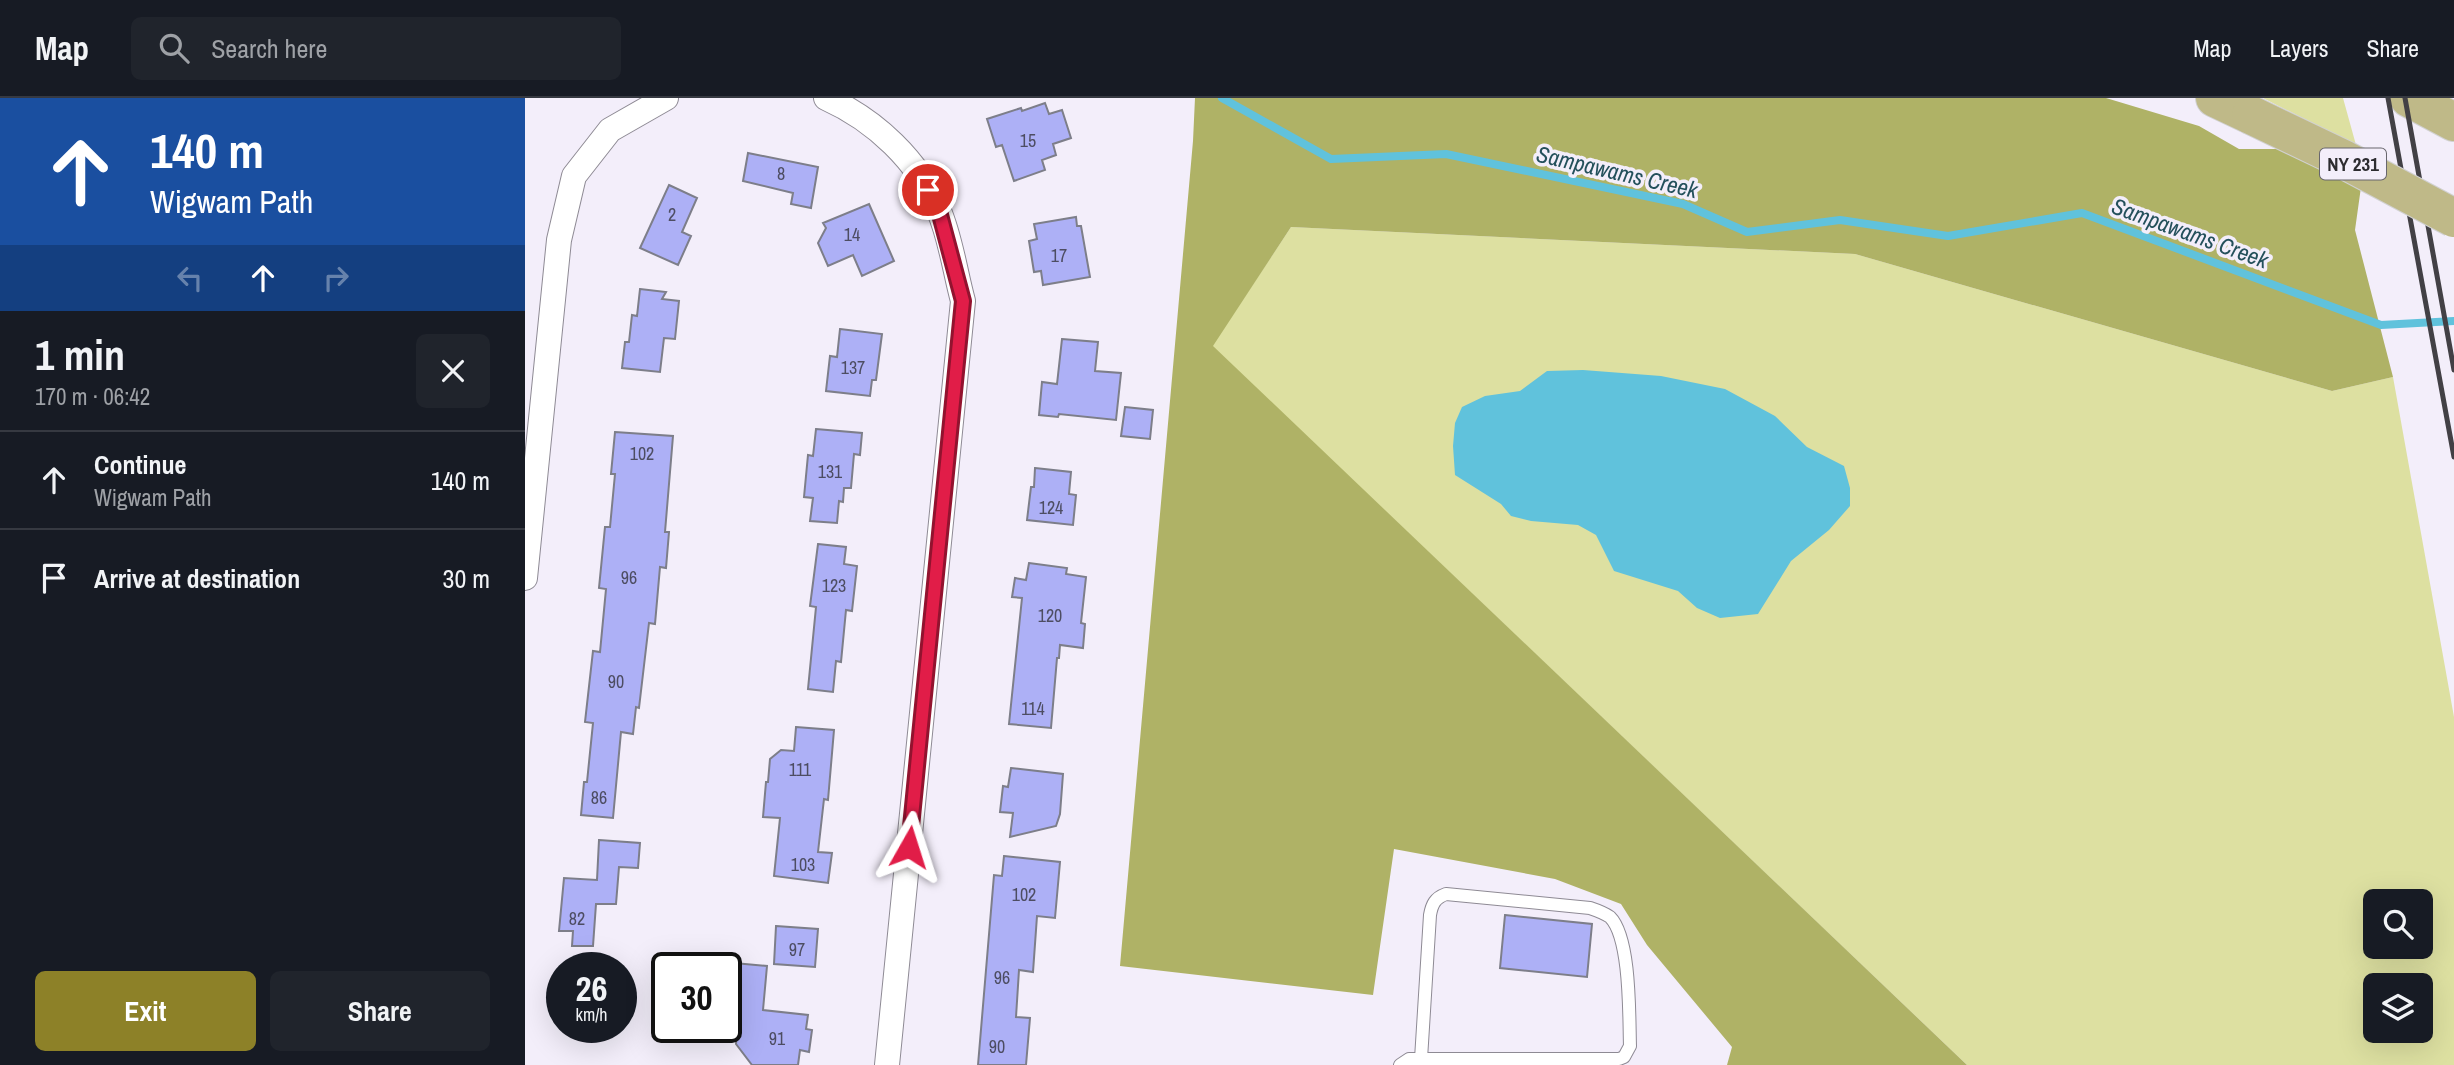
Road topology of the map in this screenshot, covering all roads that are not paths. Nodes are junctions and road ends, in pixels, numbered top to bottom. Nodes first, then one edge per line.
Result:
1 (666, 98) edge
2 (826, 98) edge
3 (2215, 98) edge
4 (2409, 98) edge
5 (2454, 122) edge
6 (2454, 218) edge
7 (525, 578) edge
8 (1421, 1059) junction
9 (887, 1065) edge
10 (1400, 1065) edge

1 - 7 street
2 - 9 street
3 - 6 main road, NY 231, bridge
4 - 5 main road
8 - 8 lane
8 - 10 lane

